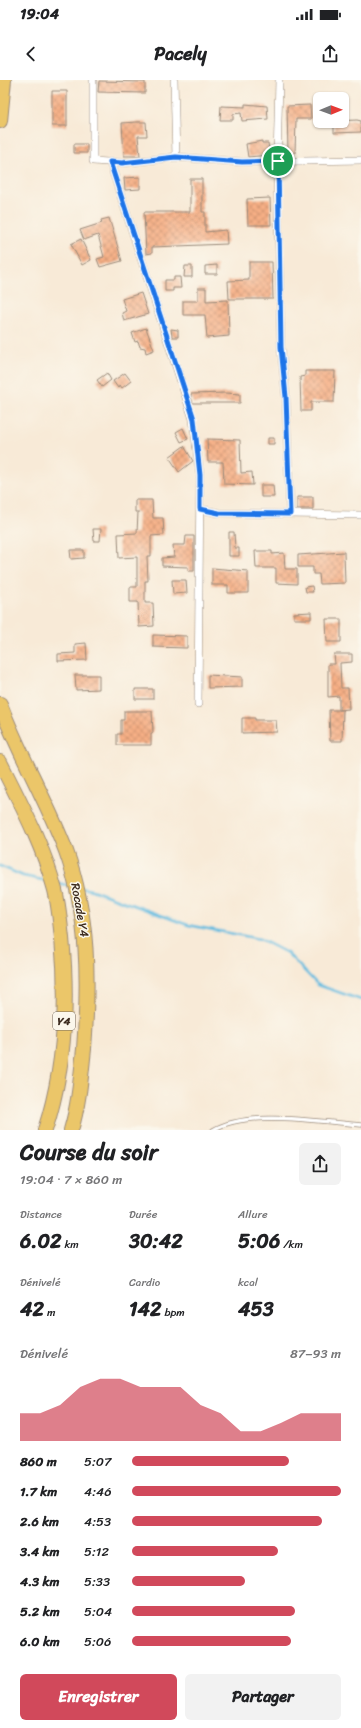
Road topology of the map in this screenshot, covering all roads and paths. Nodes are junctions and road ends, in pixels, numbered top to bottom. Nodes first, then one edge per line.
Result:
1 (4, 80) edge
2 (93, 80) edge
3 (174, 80) edge
4 (279, 80) edge
5 (0, 121) edge
6 (176, 157) junction
7 (361, 160) edge
8 (278, 161) junction
9 (110, 162) junction
10 (200, 509) junction
11 (290, 514) junction
12 (361, 515) edge
13 (0, 704) edge
14 (198, 704) dead end
15 (0, 762) edge
16 (361, 1125) edge
17 (45, 1130) edge
18 (71, 1130) edge
19 (214, 1130) edge

1 - 5 highway
2 - 9 street
3 - 6 street
4 - 8 street
6 - 8 street
6 - 9 street
7 - 8 street
8 - 11 street
9 - 10 street
10 - 11 street
10 - 14 street
11 - 12 street
13 - 18 highway, Rocade Y4 / Y4
15 - 17 highway, Rocade Y4 / Y4
16 - 19 lane

